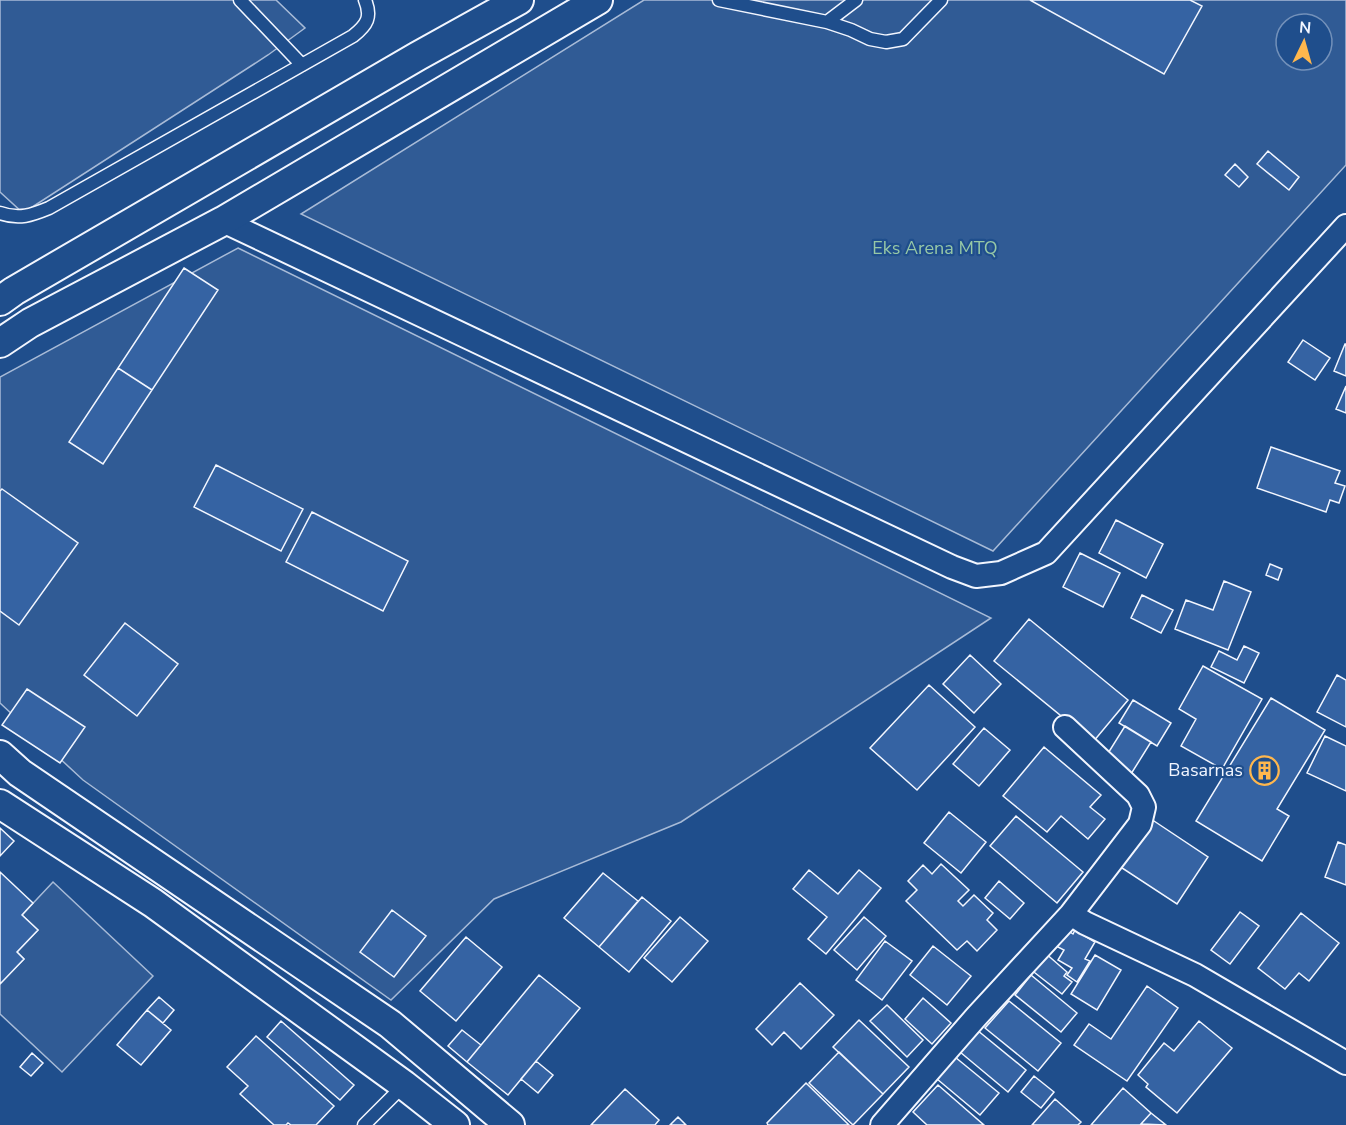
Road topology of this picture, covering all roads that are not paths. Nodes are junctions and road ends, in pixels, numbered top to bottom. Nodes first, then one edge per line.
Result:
1 (240, 0) edge
2 (365, 0) edge
3 (519, 0) edge
4 (598, 0) edge
5 (719, 0) edge
6 (856, 0) edge
7 (941, 0) edge
8 (827, 22) junction
9 (302, 65) junction
10 (0, 213) edge
11 (223, 221) junction
12 (1346, 226) edge
13 (7, 296) edge
14 (30, 323) junction
15 (0, 343) edge
16 (1065, 727) dead end
17 (0, 755) edge
18 (0, 804) edge
19 (1071, 914) junction
20 (1346, 1063) edge
21 (404, 1085) junction
22 (364, 1125) edge
23 (455, 1125) edge
24 (510, 1125) edge
25 (882, 1125) edge

1 - 9 lane
2 - 9 lane
3 - 13 street
4 - 11 street
5 - 8 lane
6 - 8 lane
7 - 8 lane
9 - 10 lane
11 - 12 street
11 - 14 street
13 - 14 street
14 - 15 street
16 - 19 street
17 - 24 street
18 - 21 street
19 - 20 street
19 - 25 street
21 - 22 lane
21 - 23 street

